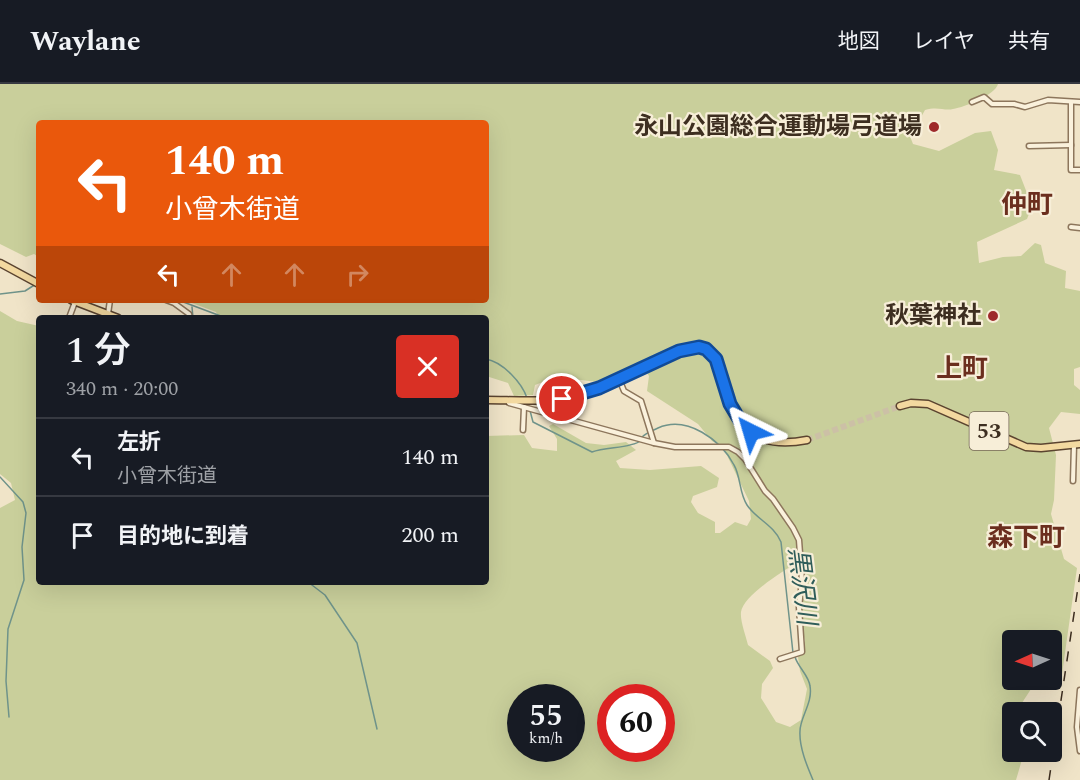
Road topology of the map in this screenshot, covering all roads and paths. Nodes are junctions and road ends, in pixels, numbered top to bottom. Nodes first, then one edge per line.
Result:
1 (972, 102) dead end
2 (1071, 102) junction
3 (1080, 102) edge
4 (1071, 145) junction
5 (1029, 146) dead end
6 (1080, 170) edge
7 (1071, 227) dead end
8 (1080, 228) edge
9 (0, 263) edge
10 (36, 283) edge
11 (78, 303) edge
12 (110, 303) edge
13 (174, 303) edge
14 (108, 314) joint
15 (189, 315) edge
16 (619, 379) junction
17 (489, 400) edge
18 (500, 400) junction
19 (900, 406) tunnel mouth
20 (526, 408) junction
21 (523, 430) dead end
22 (807, 440) tunnel mouth
23 (654, 442) junction
24 (1077, 445) edge
25 (1073, 481) dead end
26 (780, 660) dead end
27 (1080, 690) edge
28 (1080, 751) edge

1 - 2 street
2 - 3 street
2 - 4 street
4 - 5 street
4 - 6 street
7 - 8 street
9 - 10 main road
11 - 14 main road
12 - 14 street
13 - 15 street
16 - 18 main road
16 - 22 main road
16 - 23 street
17 - 18 main road
18 - 20 street
19 - 24 main road, 53
20 - 21 street
20 - 23 street
23 - 26 street
24 - 25 street
27 - 28 street

